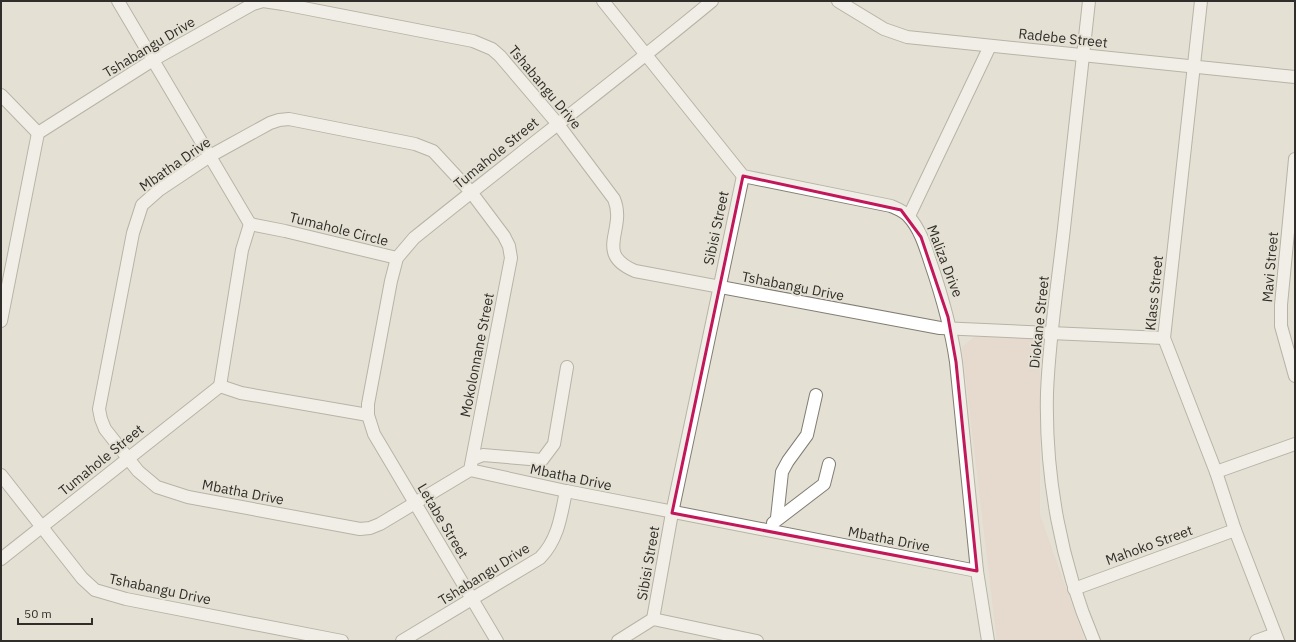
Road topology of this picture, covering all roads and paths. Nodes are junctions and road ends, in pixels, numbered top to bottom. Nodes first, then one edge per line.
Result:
1 (118, 1) edge
2 (263, 1) edge
3 (603, 1) edge
4 (712, 1) edge
5 (838, 1) edge
6 (1089, 1) edge
7 (1201, 1) edge
8 (990, 46) junction
9 (647, 55) junction
10 (1083, 55) junction
11 (153, 60) junction
12 (1194, 68) junction
13 (1295, 77) edge
14 (1, 95) edge
15 (557, 123) junction
16 (38, 133) junction
17 (210, 156) junction
18 (1295, 159) edge
19 (743, 176) junction
20 (471, 192) junction
21 (909, 216) junction
22 (250, 224) junction
23 (509, 246) joint
24 (397, 258) junction
25 (719, 287) junction
26 (1, 321) edge
27 (951, 329) junction
28 (1052, 332) junction
29 (1164, 338) junction
30 (567, 367) dead end
31 (1295, 376) edge
32 (220, 386) junction
33 (816, 395) dead end
34 (368, 415) junction
35 (1295, 444) edge
36 (127, 457) junction
37 (472, 464) junction
38 (829, 464) dead end
39 (1216, 472) junction
40 (1, 475) edge
41 (566, 492) junction
42 (415, 504) junction
43 (672, 513) junction
44 (777, 518) junction
45 (42, 526) junction
46 (1235, 530) junction
47 (769, 531) junction
48 (1, 559) edge
49 (977, 571) junction
50 (1074, 589) junction
51 (473, 600) junction
52 (653, 619) junction
53 (1276, 638) edge
54 (342, 641) edge
55 (402, 641) edge
56 (497, 641) edge
57 (618, 641) edge
58 (757, 641) edge
59 (988, 641) edge
60 (1094, 641) edge
61 (1256, 641) edge

1 - 11 street
2 - 11 street, Tshabangu Drive
2 - 15 street, Tshabangu Drive
3 - 9 street
4 - 9 street, Tumahole Street
5 - 8 street, Radebe Street
6 - 10 street, Diokane Street
7 - 12 street, Klass Street
8 - 10 street, Radebe Street
8 - 21 street
9 - 15 street, Tumahole Street
9 - 19 street
10 - 12 street, Radebe Street
10 - 28 street, Diokane Street
11 - 16 street, Tshabangu Drive
11 - 17 street
12 - 13 street, Radebe Street
12 - 29 street, Klass Street
14 - 16 street
15 - 20 street, Tumahole Street
15 - 25 street, Tshabangu Drive
16 - 26 street
17 - 20 street, Mbatha Drive
17 - 22 street
17 - 36 street, Mbatha Drive
18 - 31 street, Mavi Street
19 - 21 street, Maliza Drive
19 - 25 street, Sibisi Street
20 - 23 street, Mbatha Drive
20 - 24 street, Tumahole Street
21 - 27 street, Maliza Drive
22 - 24 street, Tumahole Circle
22 - 32 street
23 - 37 street, Mokolonnane Street
24 - 34 street, Tumahole Circle
25 - 27 street, Tshabangu Drive
25 - 43 street, Sibisi Street
27 - 28 street, Tshabangu Drive
27 - 49 street, Maliza Drive
28 - 29 street, Tshabangu Drive
28 - 50 street, Diokane Street
29 - 39 street, Klass Street
30 - 37 street
32 - 34 street
32 - 36 street, Tumahole Street
33 - 44 street
34 - 42 street, Letabe Street
35 - 39 street
36 - 42 street, Mbatha Drive
36 - 45 street, Tumahole Street
37 - 41 street, Mbatha Drive
37 - 42 street, Mbatha Drive
38 - 44 street
39 - 46 street, Klass Street
40 - 45 street, Tshabangu Drive
41 - 43 street, Mbatha Drive
41 - 51 street, Tshabangu Drive
42 - 51 street, Letabe Street
43 - 47 street, Mbatha Drive
43 - 52 street, Sibisi Street
44 - 47 street
45 - 48 street, Tumahole Street
45 - 54 street, Tshabangu Drive
46 - 50 street, Mahoko Street
46 - 53 street, Klass Street
47 - 49 street, Mbatha Drive
49 - 59 street
50 - 60 street, Diokane Street
51 - 55 street, Tshabangu Drive
51 - 56 street, Letabe Street
52 - 57 street
52 - 58 street
53 - 61 street

